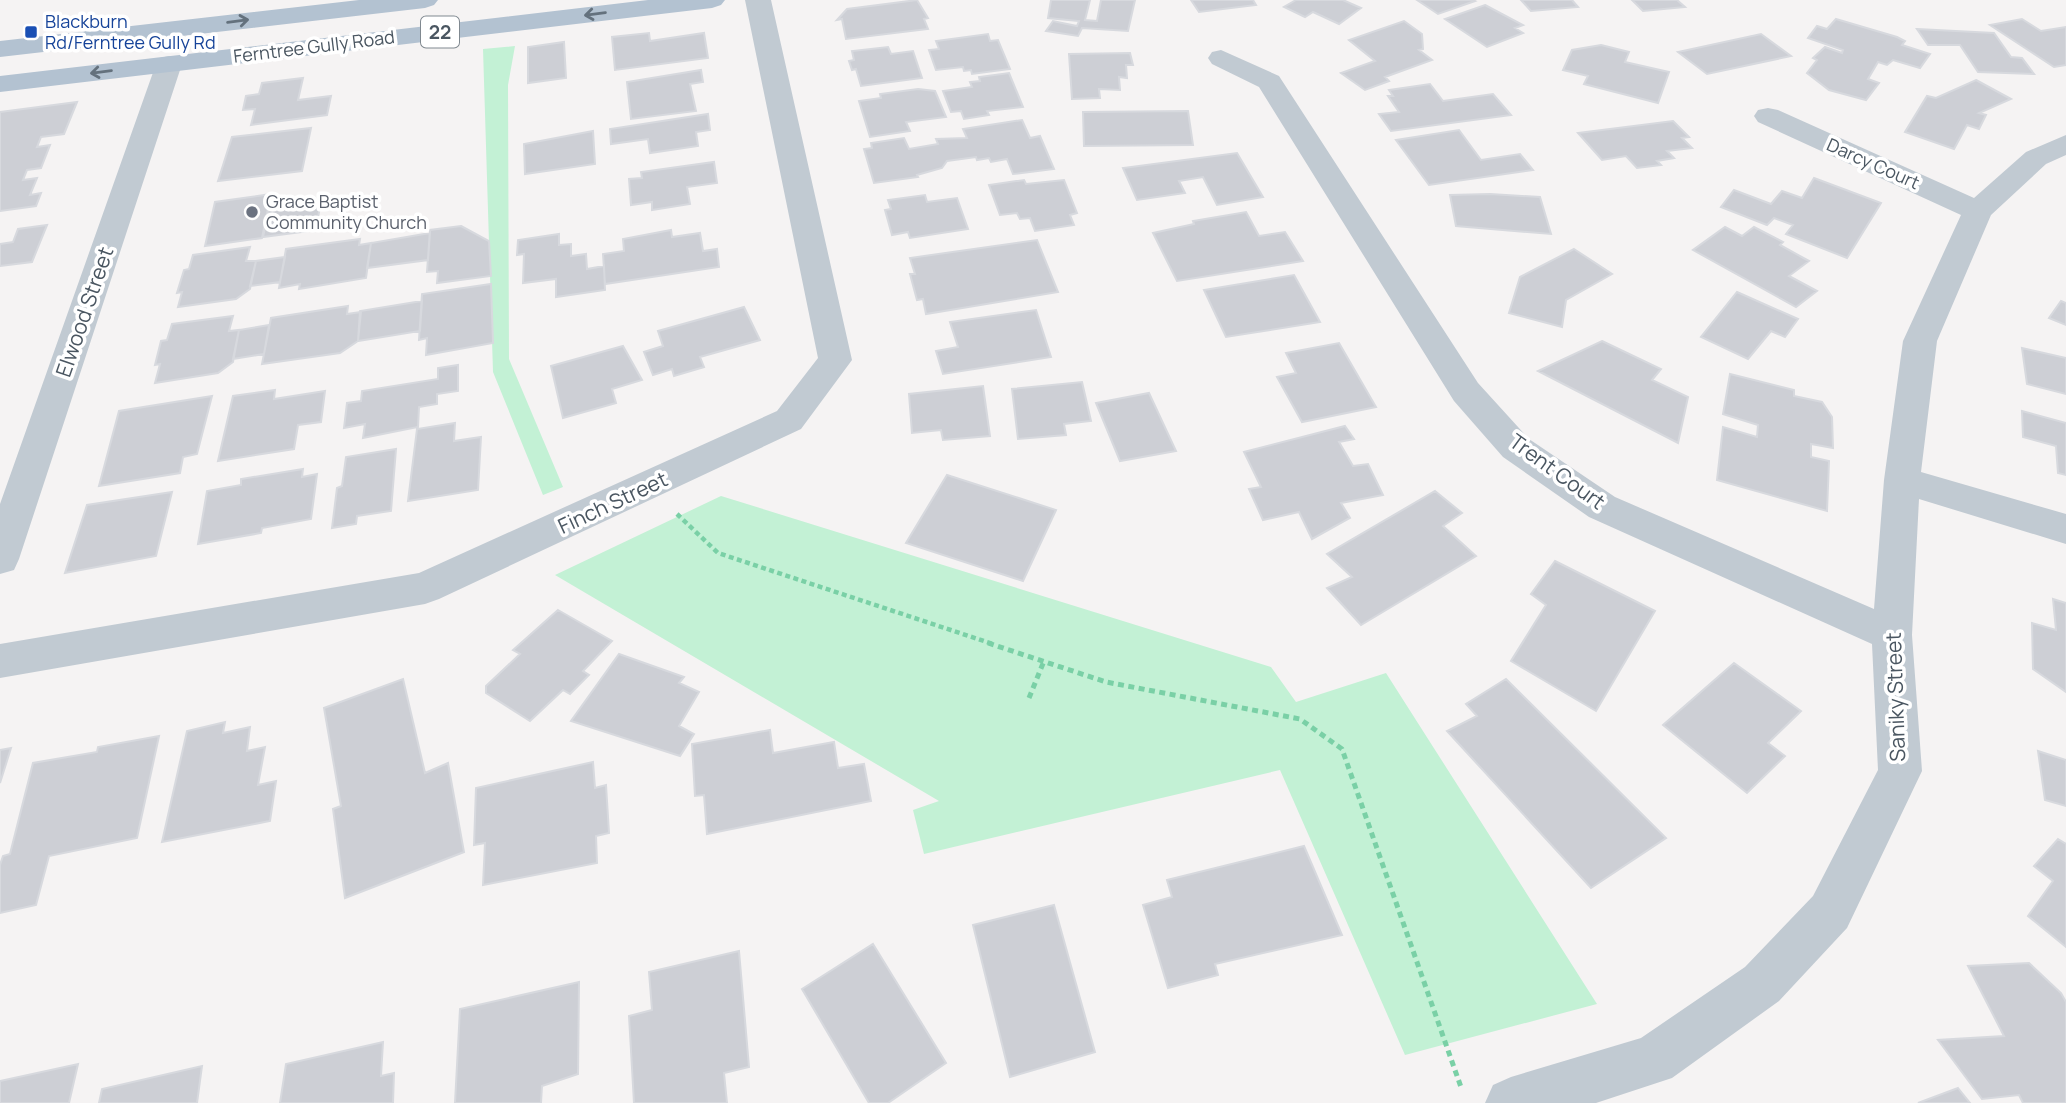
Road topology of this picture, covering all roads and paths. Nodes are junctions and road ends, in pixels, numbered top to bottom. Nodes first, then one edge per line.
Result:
1 (425, 0) edge
2 (712, 0) edge
3 (758, 0) edge
4 (0, 49) edge
5 (1221, 58) dead end
6 (169, 64) junction
7 (0, 84) edge
8 (1768, 116) dead end
9 (2066, 144) edge
10 (1978, 211) junction
11 (1902, 480) junction
12 (649, 486) junction
13 (2066, 528) edge
14 (0, 559) edge
15 (1892, 635) junction
16 (1044, 661) junction
17 (0, 662) edge
18 (1029, 698) dead end
19 (1467, 1103) edge
20 (1511, 1103) edge

4 -> 1 main road, Ferntree Gully Road / 22
2 -> 6 main road, Ferntree Gully Road / 22
3 - 12 street, Finch Street
5 - 15 street, Trent Court
6 -> 7 main road, Ferntree Gully Road / 22
6 - 14 street, Elwood Street
8 - 10 street, Darcy Court
9 - 10 street, Saniky Street
10 - 11 street, Saniky Street
11 - 13 street
11 - 15 street, Saniky Street
12 - 16 path
12 - 17 street, Finch Street
15 - 20 street, Saniky Street
16 - 18 path
16 - 19 path

